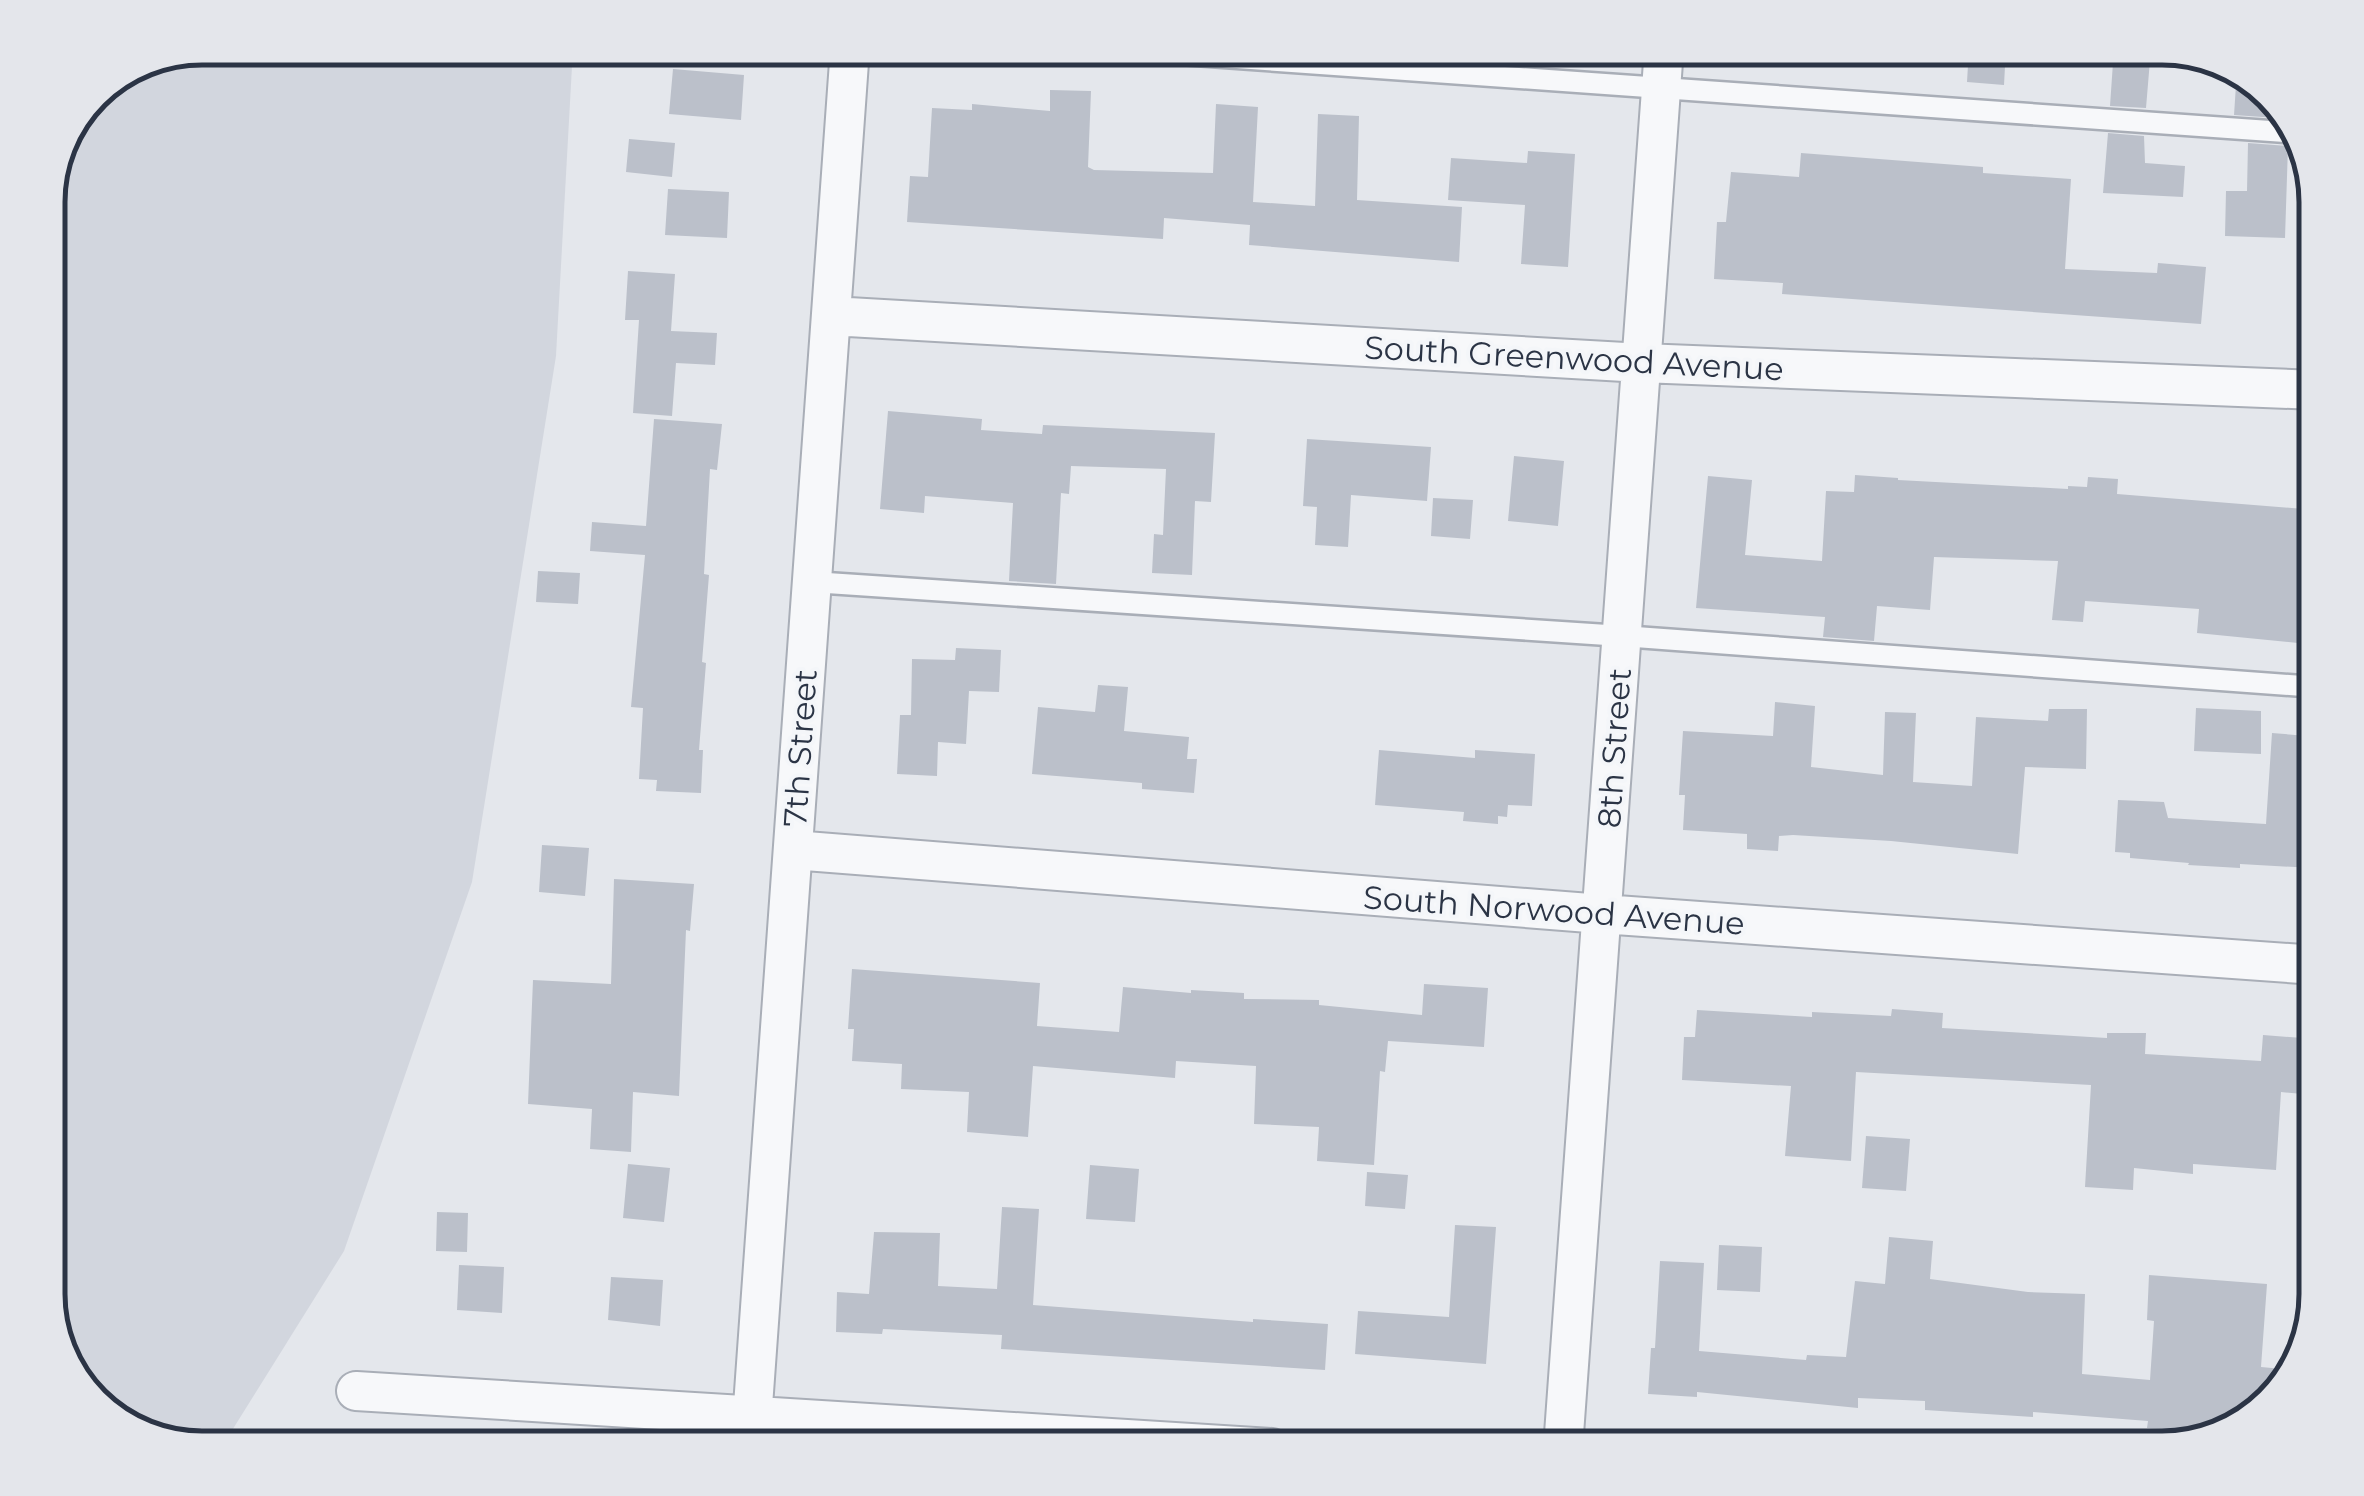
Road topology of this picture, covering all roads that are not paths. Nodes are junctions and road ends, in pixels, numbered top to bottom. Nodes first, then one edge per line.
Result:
1 (849, 65) edge
2 (1336, 65) edge
3 (1663, 65) edge
4 (1662, 88) junction
5 (2279, 132) edge
6 (831, 316) junction
7 (1642, 363) junction
8 (2299, 389) edge
9 (812, 582) junction
10 (1622, 636) junction
11 (2299, 686) edge
12 (793, 850) junction
13 (1602, 914) junction
14 (2299, 963) edge
15 (356, 1391) dead end
16 (741, 1431) edge
17 (751, 1431) edge
18 (1565, 1431) edge

1 - 6 street, 7th Street
2 - 4 lane
3 - 4 street, 8th Street
4 - 5 lane
4 - 7 street, 8th Street
6 - 7 street, South Greenwood Avenue
6 - 9 street, 7th Street
7 - 8 street, South Greenwood Avenue
7 - 10 street, 8th Street
9 - 10 lane
9 - 12 street, 7th Street
10 - 11 lane
10 - 13 street, 8th Street
12 - 13 street, South Norwood Avenue
12 - 17 street, 7th Street
13 - 14 street, South Norwood Avenue
13 - 18 street, 8th Street
15 - 16 street

